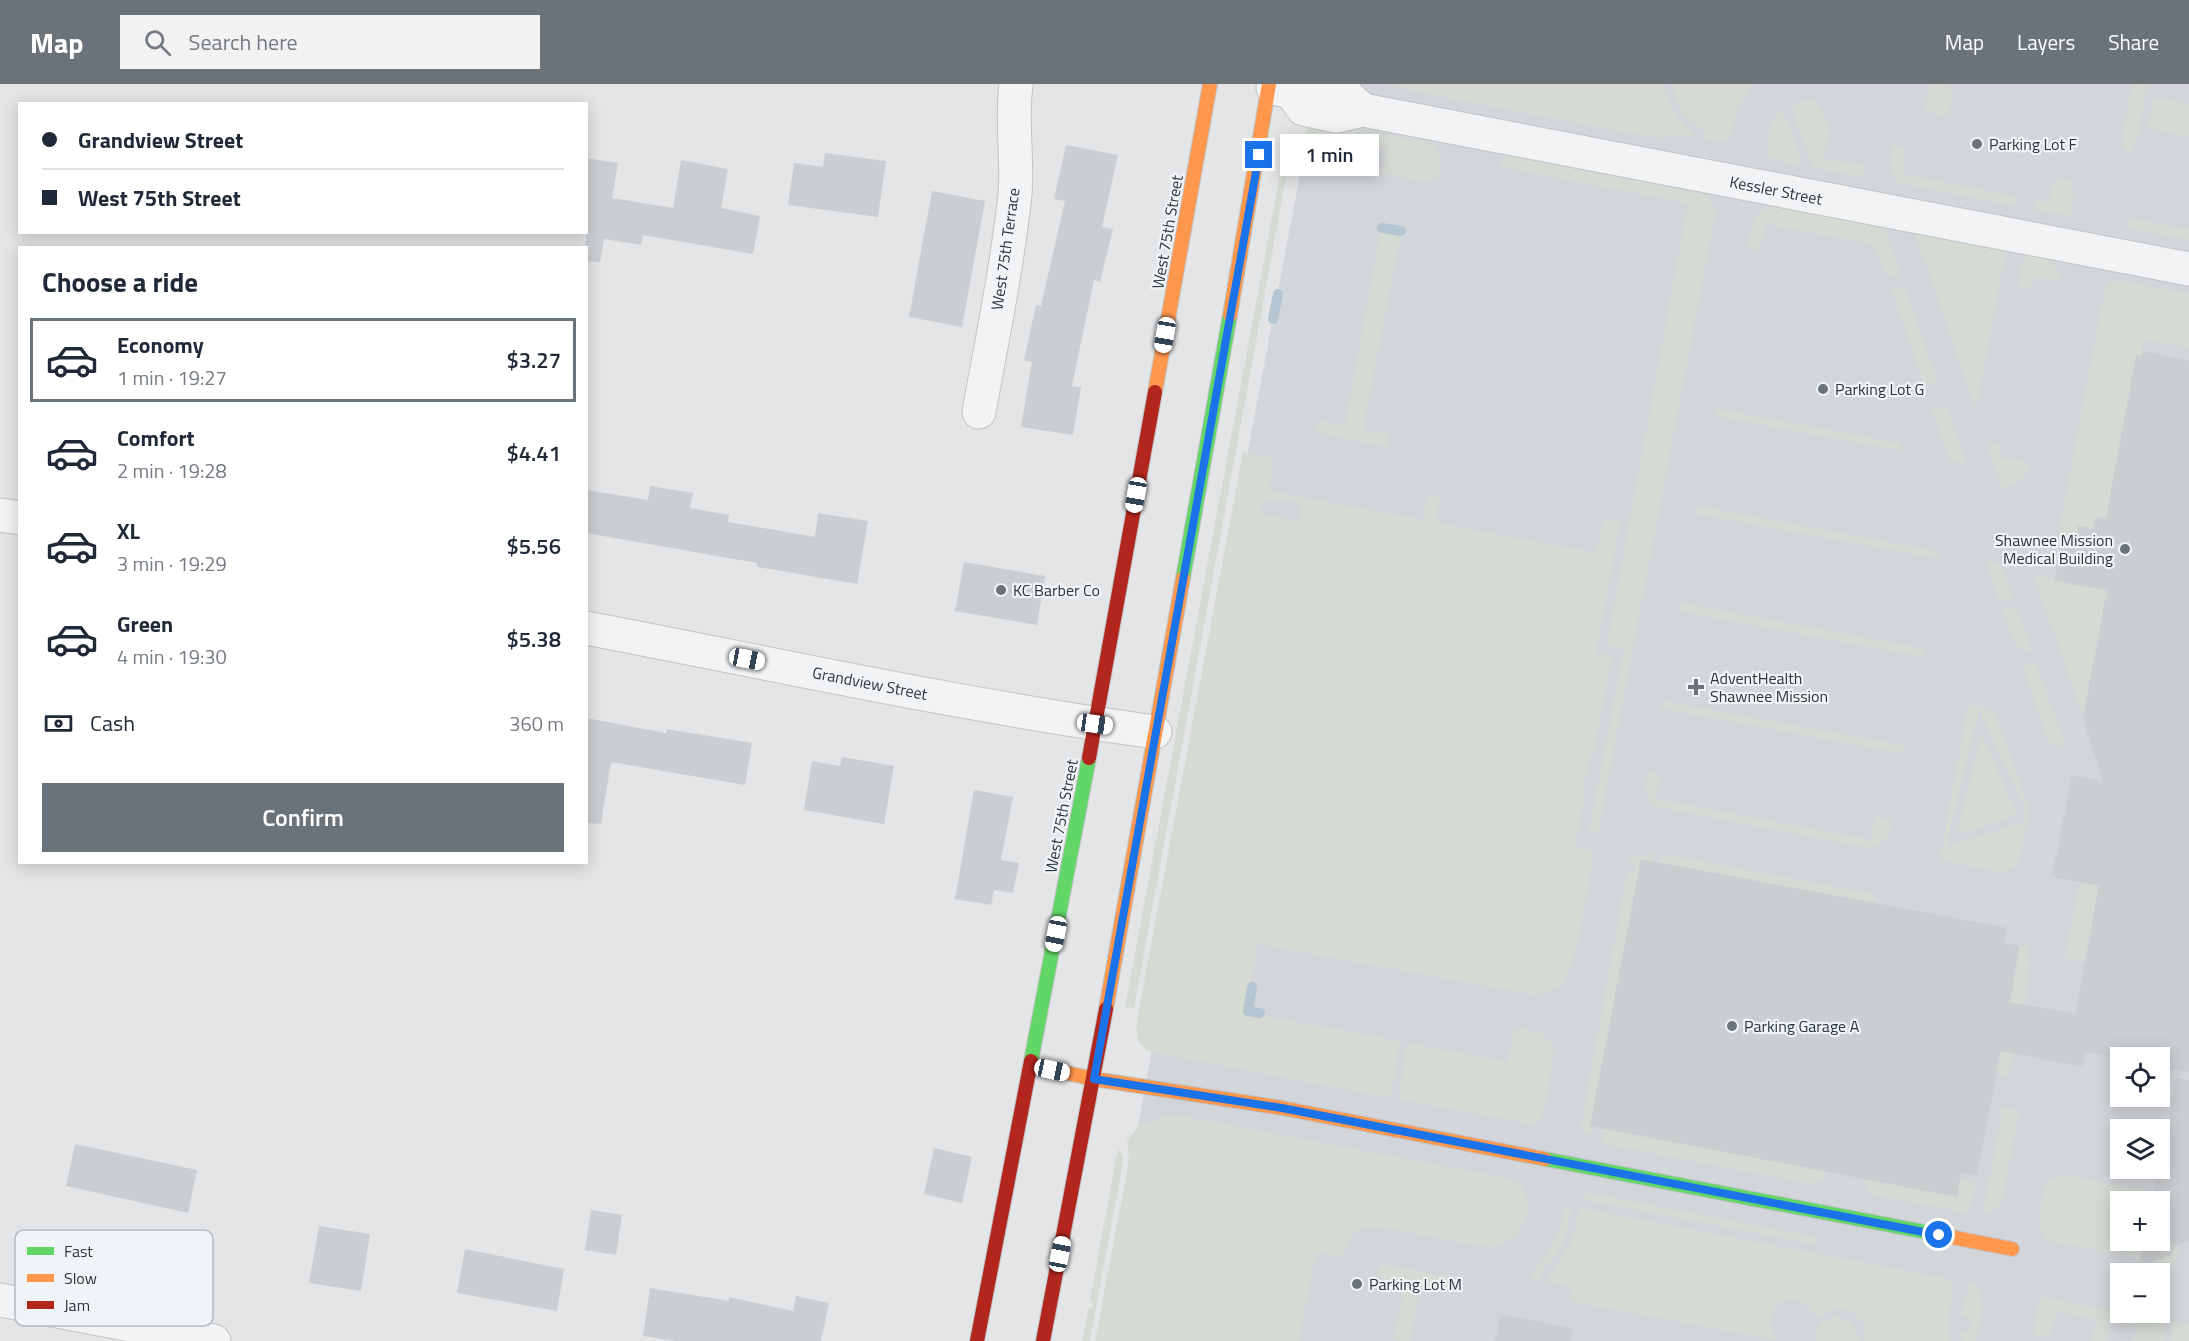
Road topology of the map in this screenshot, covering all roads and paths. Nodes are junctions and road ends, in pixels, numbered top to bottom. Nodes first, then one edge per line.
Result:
1 (1016, 84) edge
2 (1210, 84) edge
3 (1271, 87) edge
4 (2189, 269) edge
5 (979, 412) dead end
6 (0, 514) edge
7 (18, 518) edge
8 (588, 628) edge
9 (1095, 724) junction
10 (1155, 732) junction
11 (1030, 1065) junction
12 (1094, 1079) junction
13 (2012, 1249) dead end
14 (0, 1300) edge
15 (15, 1303) edge
16 (136, 1326) edge
17 (214, 1341) edge
18 (976, 1341) edge
19 (1043, 1341) edge

1 - 5 street, West 75th Terrace
2 - 9 main road, West 75th Street
3 - 4 street, Kessler Street
3 - 10 main road
6 - 7 street
8 - 9 street, Grandview Street
9 - 10 street, Grandview Street
9 - 11 main road, West 75th Street
10 - 12 main road
11 - 12 main road
11 - 18 main road, West 75th Street
12 - 13 main road
12 - 19 main road
14 - 15 street
16 - 17 street

